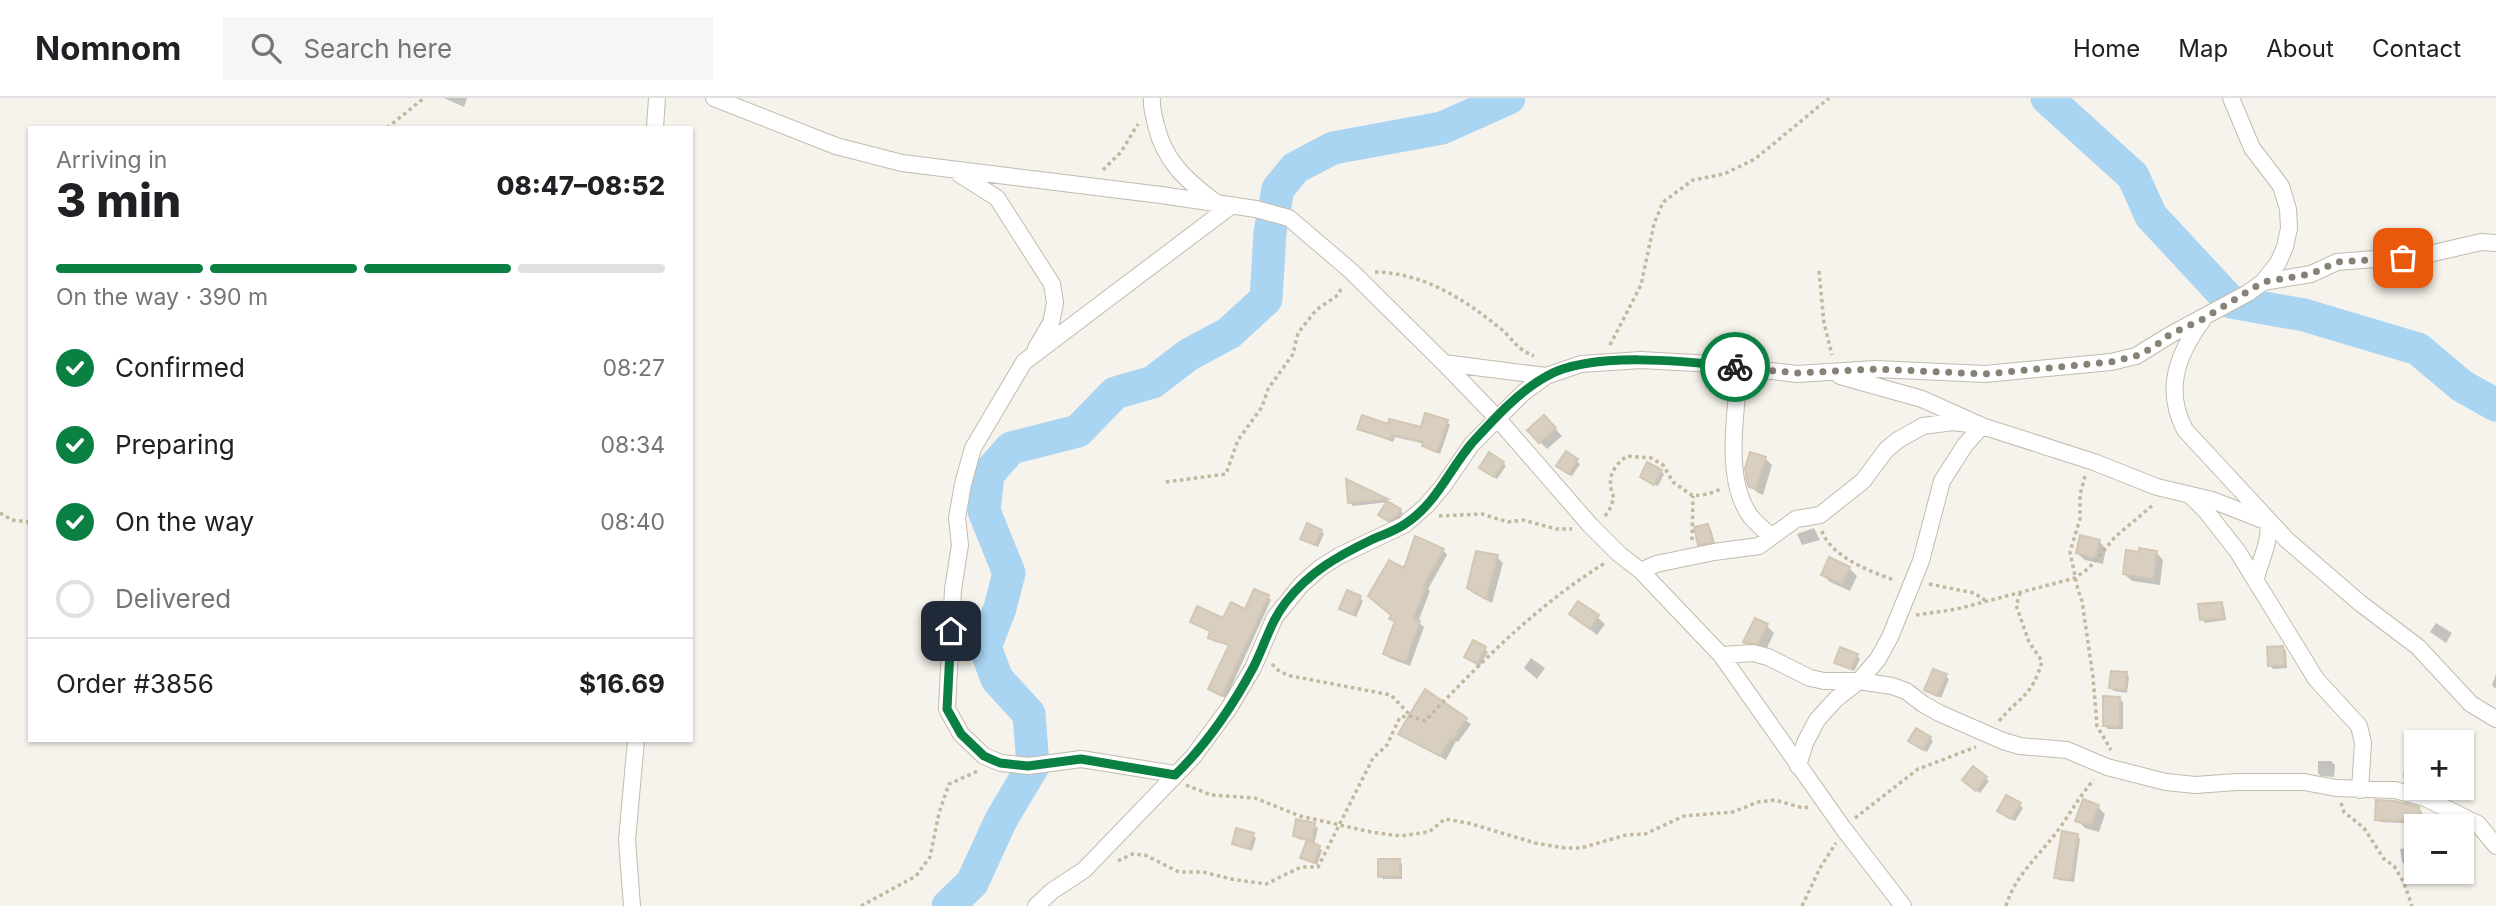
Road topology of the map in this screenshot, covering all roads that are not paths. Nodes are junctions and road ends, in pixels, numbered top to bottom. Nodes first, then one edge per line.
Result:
1 (657, 98) edge
2 (713, 98) edge
3 (2231, 98) edge
4 (1151, 100) edge
5 (655, 126) edge
6 (954, 171) junction
7 (1225, 204) junction
8 (2496, 243) edge
9 (2263, 282) junction
10 (2203, 319) junction
11 (1031, 357) junction
12 (1444, 363) junction
13 (1740, 367) junction
14 (1829, 371) junction
15 (1546, 376) junction
16 (1497, 418) junction
17 (1982, 426) junction
18 (2184, 494) junction
19 (2268, 522) junction
20 (1770, 536) junction
21 (1641, 571) junction
22 (2256, 579) junction
23 (1721, 654) junction
24 (1859, 681) junction
25 (2496, 719) edge
26 (636, 742) edge
27 (1798, 766) junction
28 (1175, 775) junction
29 (2360, 790) junction
30 (2478, 824) junction
31 (2496, 831) edge
32 (2496, 846) edge
33 (632, 906) edge
34 (1036, 906) edge
35 (1903, 906) edge

1 - 5 street
2 - 6 street
3 - 9 street
4 - 7 street
6 - 7 street
6 - 11 street
7 - 11 street
7 - 12 street
8 - 9 street
9 - 10 street
10 - 14 street
10 - 19 street
11 - 28 street
12 - 15 street
12 - 16 street
13 - 14 street
13 - 15 street
13 - 20 street
14 - 17 street
15 - 16 street
16 - 21 street
16 - 28 street
17 - 18 street
17 - 20 street
17 - 24 street
18 - 19 street
18 - 22 street
19 - 22 street
19 - 25 street
20 - 21 street
21 - 23 street
22 - 29 street
23 - 24 street
23 - 27 street
24 - 27 street
24 - 29 street
26 - 33 street
27 - 35 street
28 - 34 street
29 - 30 street
30 - 31 street
30 - 32 street

